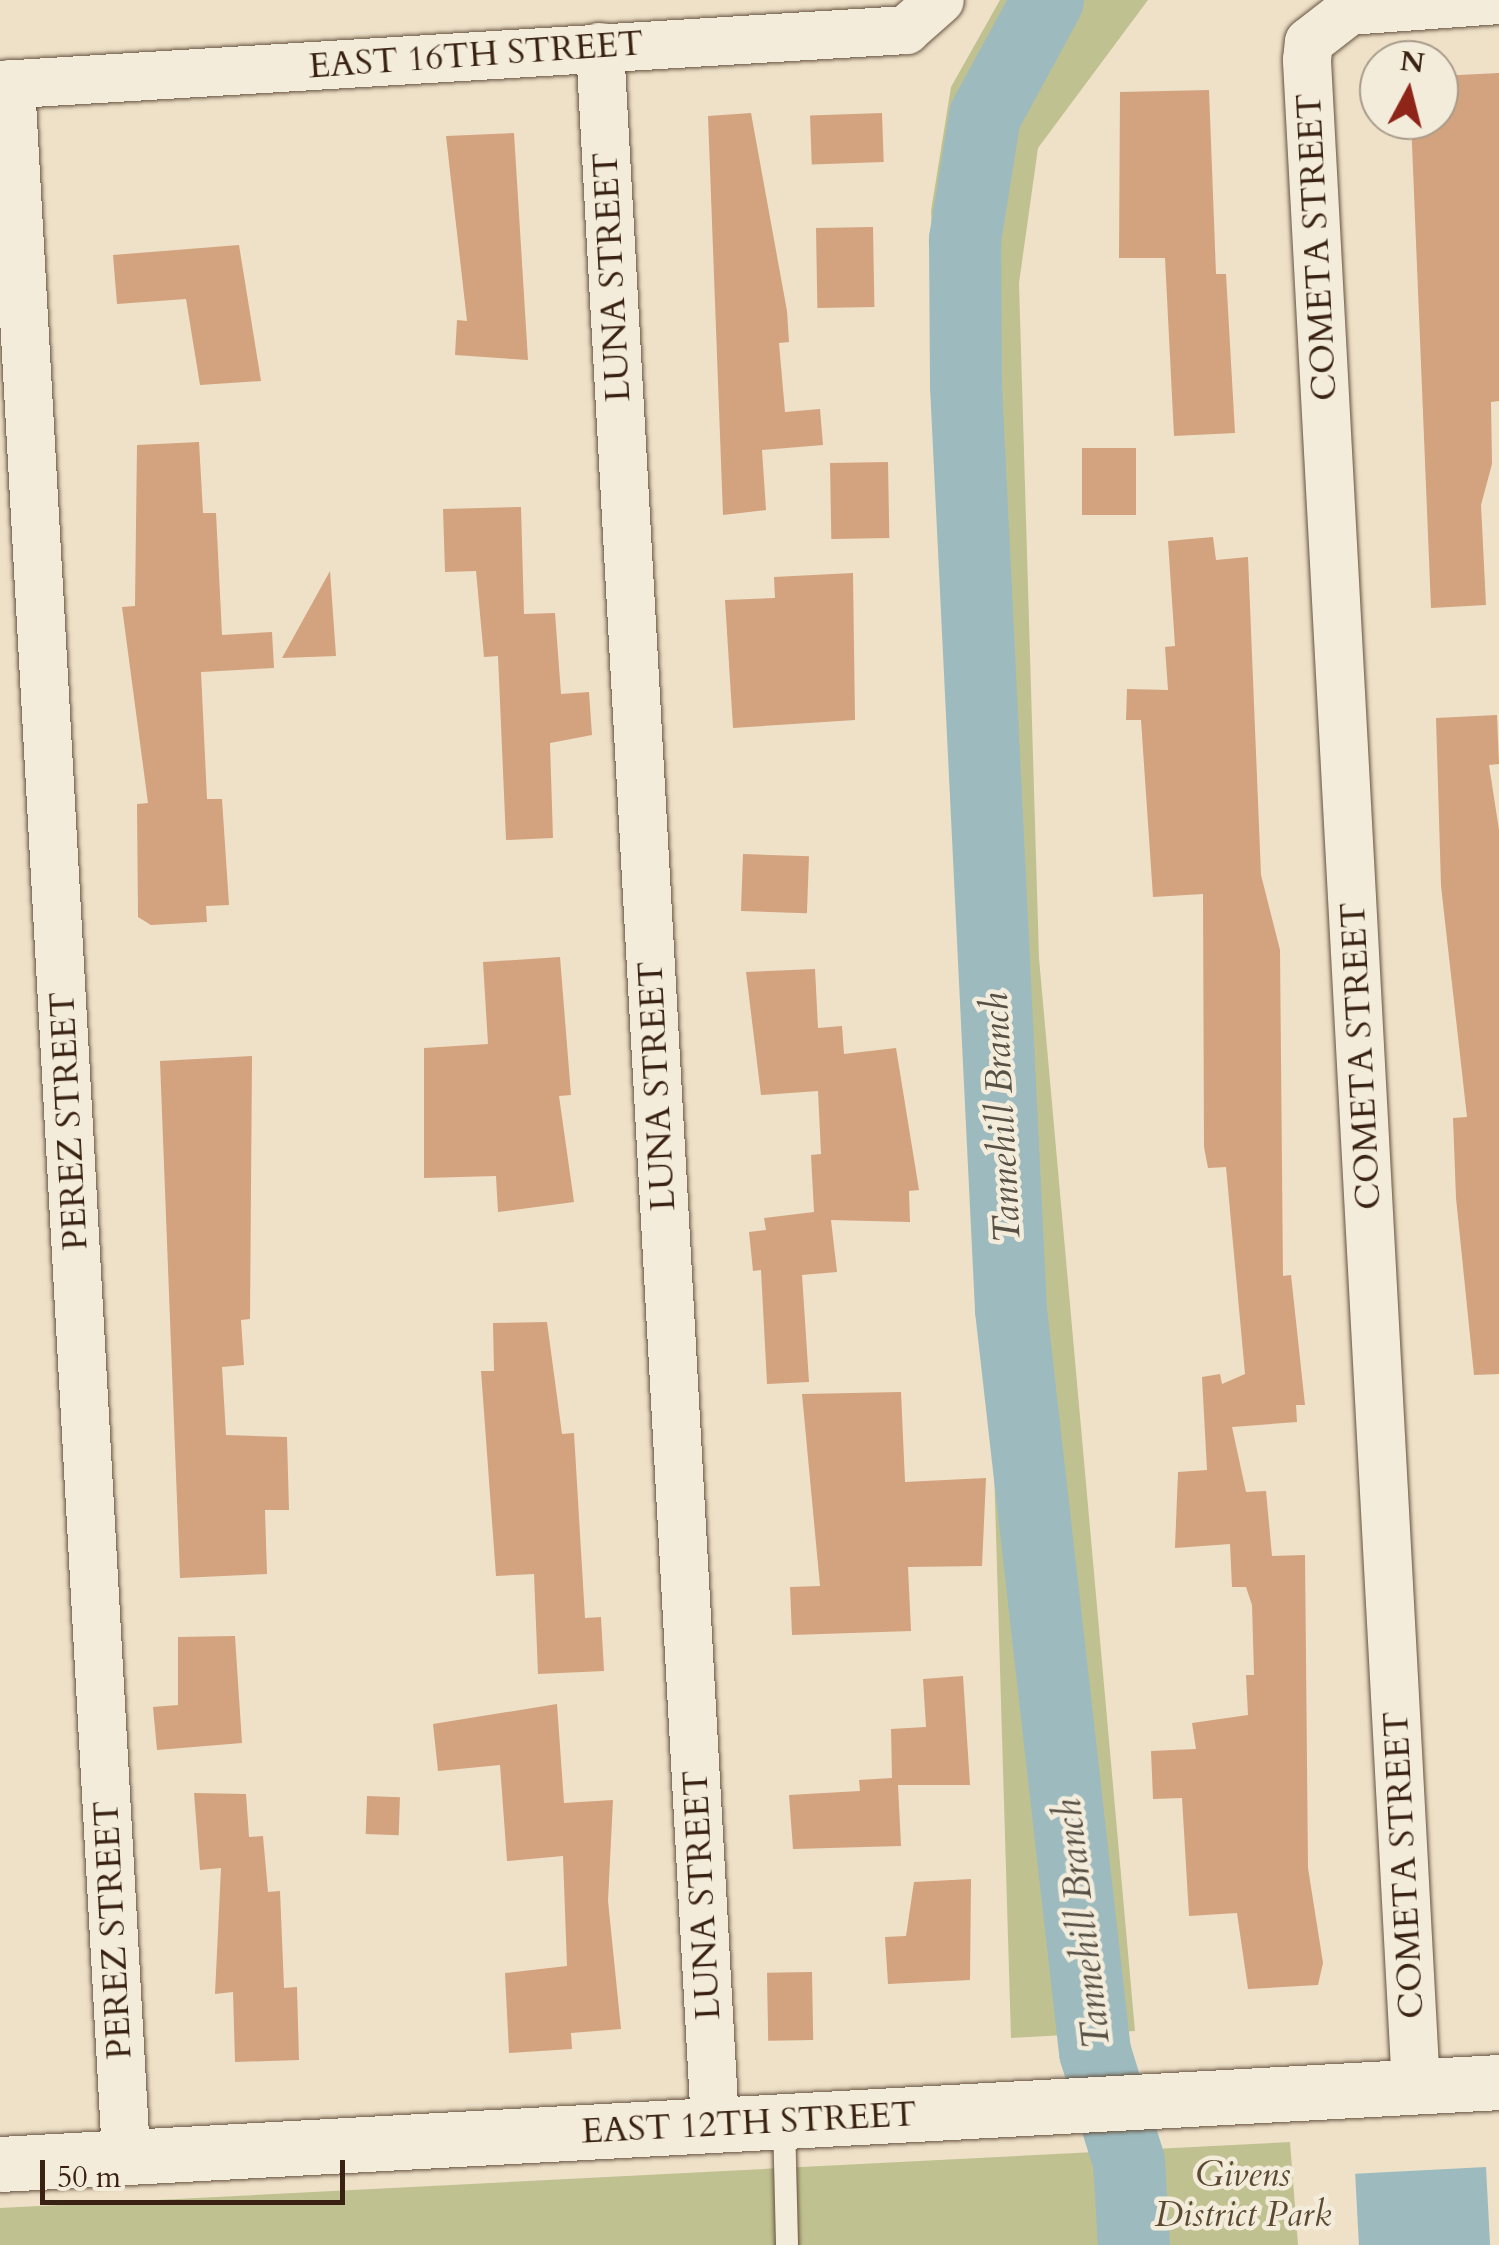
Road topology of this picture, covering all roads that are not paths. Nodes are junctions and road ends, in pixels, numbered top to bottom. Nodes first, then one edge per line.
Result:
1 (940, 0) edge
2 (1499, 0) edge
3 (600, 48) junction
4 (6, 85) edge
5 (1499, 2082) edge
6 (1416, 2088) junction
7 (784, 2121) junction
8 (715, 2125) junction
9 (126, 2157) junction
10 (0, 2164) edge
11 (788, 2245) edge

1 - 3 street, EAST 16TH STREET
2 - 6 street, COMETA STREET
3 - 4 street, EAST 16TH STREET
3 - 8 street, LUNA STREET
4 - 9 street, PEREZ STREET
5 - 6 street, EAST 12TH STREET
6 - 7 street, EAST 12TH STREET
7 - 8 street, EAST 12TH STREET
7 - 11 lane
8 - 9 street, EAST 12TH STREET
9 - 10 street, EAST 12TH STREET

